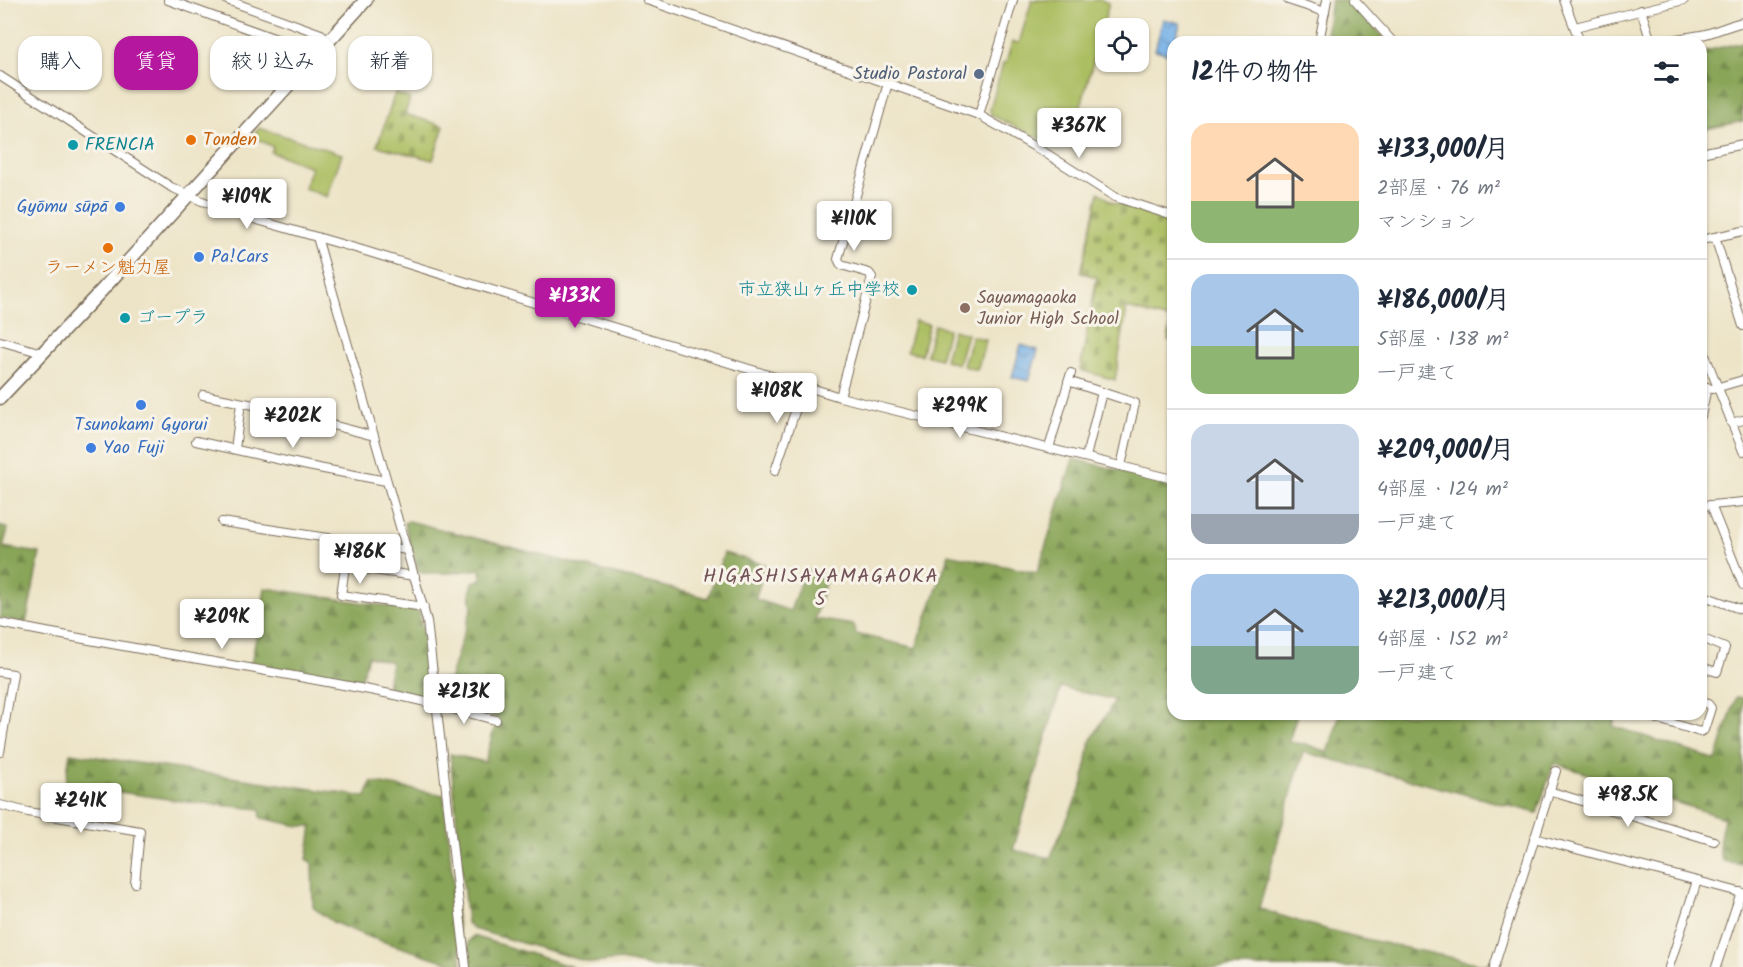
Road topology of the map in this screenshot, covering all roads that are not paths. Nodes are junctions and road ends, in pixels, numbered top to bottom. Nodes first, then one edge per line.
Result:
1 (168, 0) edge
2 (226, 0) edge
3 (366, 0) edge
4 (648, 0) edge
5 (1013, 0) edge
6 (1288, 0) edge
7 (1327, 0) edge
8 (1355, 0) edge
9 (1564, 0) edge
10 (1684, 0) edge
11 (1641, 10) junction
12 (1325, 12) junction
13 (1743, 22) edge
14 (1575, 27) junction
15 (268, 36) edge
16 (324, 36) edge
17 (333, 36) edge
18 (1320, 36) edge
19 (1388, 36) edge
20 (1578, 36) edge
21 (1649, 36) edge
22 (1685, 36) edge
23 (0, 76) edge
24 (888, 83) junction
25 (282, 90) edge
26 (980, 115) junction
27 (1743, 144) edge
28 (1707, 152) edge
29 (188, 195) junction
30 (1167, 214) edge
31 (1743, 231) edge
32 (317, 237) junction
33 (1715, 237) junction
34 (1707, 239) edge
35 (1743, 326) edge
36 (0, 341) edge
37 (42, 353) junction
38 (1707, 360) edge
39 (1743, 380) edge
40 (804, 385) junction
41 (1707, 387) edge
42 (1718, 388) junction
43 (1102, 392) junction
44 (203, 395) dead end
45 (840, 397) junction
46 (0, 398) edge
47 (241, 403) junction
48 (1743, 420) edge
49 (1731, 423) junction
50 (374, 436) junction
51 (196, 441) dead end
52 (1049, 448) junction
53 (235, 449) junction
54 (1743, 452) edge
55 (1086, 457) junction
56 (1121, 466) junction
57 (775, 471) dead end
58 (1167, 478) edge
59 (386, 481) junction
60 (1743, 502) edge
61 (1707, 505) edge
62 (1711, 505) junction
63 (222, 522) dead end
64 (407, 550) junction
65 (415, 576) junction
66 (1743, 585) edge
67 (1707, 597) edge
68 (424, 607) junction
69 (1743, 610) edge
70 (0, 623) edge
71 (1707, 640) edge
72 (1707, 670) edge
73 (0, 672) edge
74 (1707, 704) edge
75 (438, 705) junction
76 (496, 720) dead end
77 (1661, 720) edge
78 (1707, 720) edge
79 (1707, 720) edge
80 (0, 752) edge
81 (1556, 771) dead end
82 (1549, 791) junction
83 (0, 805) edge
84 (1534, 838) junction
85 (1714, 841) dead end
86 (1696, 881) junction
87 (135, 883) dead end
88 (1742, 893) edge
89 (466, 967) edge
90 (1494, 967) edge
91 (1669, 967) edge
92 (1716, 967) edge

1 - 15 street
2 - 16 street
3 - 17 highway
4 - 24 street
5 - 26 street
6 - 12 street
7 - 12 street
8 - 19 street
9 - 14 street
10 - 11 street
11 - 14 street
11 - 21 street
12 - 18 street
13 - 22 street
14 - 20 street
23 - 29 street
24 - 26 street
24 - 45 street
25 - 29 highway
26 - 30 street
27 - 28 street
29 - 32 street
29 - 37 highway
31 - 33 street
32 - 40 street
32 - 50 street
33 - 34 street
33 - 35 street
36 - 37 street
37 - 46 highway
38 - 42 street
39 - 42 street
40 - 45 street
40 - 57 street
41 - 42 street
42 - 49 street
43 - 52 street
43 - 55 street
43 - 56 street
44 - 47 street
45 - 52 street
47 - 50 street
47 - 53 street
48 - 49 street
49 - 54 street
50 - 59 street
51 - 53 street
52 - 55 street
53 - 59 street
55 - 56 street
56 - 58 street
59 - 64 street
60 - 62 street
61 - 62 street
62 - 66 street
63 - 64 street
64 - 65 street
65 - 68 street
65 - 68 street
67 - 69 street
68 - 75 street
70 - 75 street
71 - 72 street
73 - 80 street
74 - 78 street
75 - 76 street
75 - 89 street
77 - 79 street
81 - 82 street
82 - 84 street
82 - 85 street
83 - 87 street
84 - 86 street
84 - 90 street
86 - 88 street
86 - 91 street
88 - 92 street

